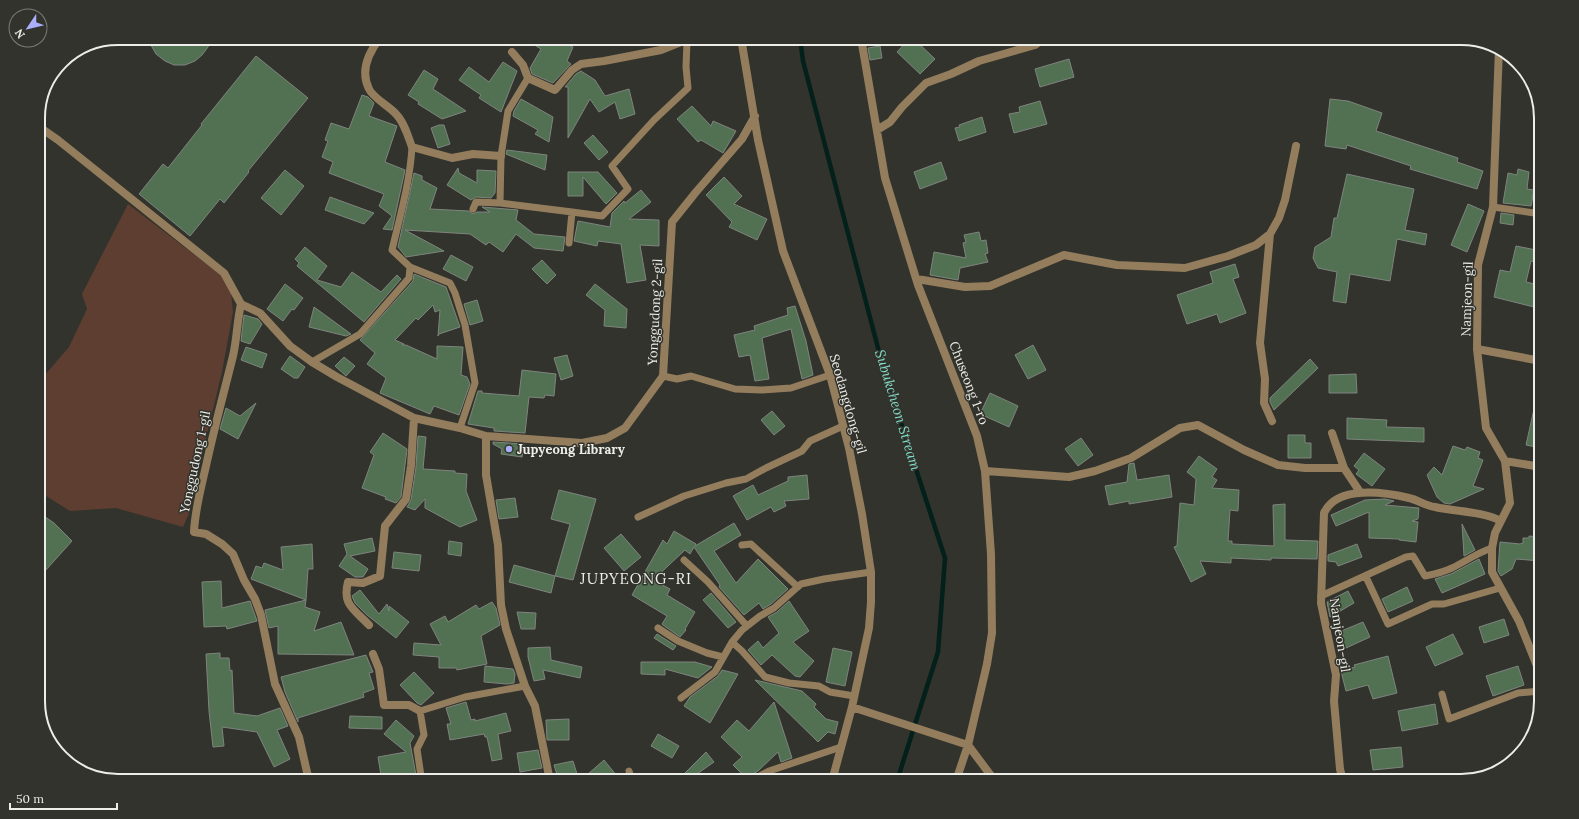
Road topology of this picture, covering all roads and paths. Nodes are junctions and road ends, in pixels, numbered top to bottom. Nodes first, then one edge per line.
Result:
1 (374, 45) edge
2 (674, 45) edge
3 (688, 45) edge
4 (742, 45) edge
5 (862, 45) edge
6 (1034, 45) edge
7 (512, 52) dead end
8 (1499, 56) edge
9 (528, 78) junction
10 (755, 116) junction
11 (877, 130) junction
12 (45, 131) edge
13 (1296, 146) dead end
14 (412, 147) junction
15 (501, 156) junction
16 (500, 203) junction
17 (1493, 207) junction
18 (473, 210) dead end
19 (572, 212) junction
20 (1534, 213) edge
21 (1270, 234) junction
22 (569, 243) dead end
23 (410, 267) junction
24 (917, 279) junction
25 (241, 304) junction
26 (1477, 349) junction
27 (1534, 360) edge
28 (312, 362) junction
29 (830, 375) junction
30 (663, 376) junction
31 (414, 418) junction
32 (1272, 421) dead end
33 (842, 426) junction
34 (460, 428) junction
35 (1332, 433) dead end
36 (486, 436) junction
37 (1505, 461) junction
38 (1534, 466) edge
39 (1344, 468) junction
40 (985, 471) junction
41 (1360, 492) junction
42 (638, 517) dead end
43 (1501, 521) junction
44 (742, 545) dead end
45 (1492, 548) junction
46 (684, 560) dead end
47 (871, 572) junction
48 (1366, 577) junction
49 (798, 587) junction
50 (1500, 588) junction
51 (1321, 596) junction
52 (369, 625) dead end
53 (747, 626) junction
54 (658, 628) dead end
55 (732, 642) junction
56 (374, 654) dead end
57 (724, 657) junction
58 (1534, 658) edge
59 (525, 686) junction
60 (1534, 692) edge
61 (1442, 694) dead end
62 (854, 696) junction
63 (681, 698) dead end
64 (852, 707) junction
65 (420, 711) junction
66 (968, 745) junction
67 (841, 747) junction
68 (629, 771) dead end
69 (307, 774) edge
70 (421, 774) edge
71 (549, 774) edge
72 (630, 774) edge
73 (765, 774) edge
74 (834, 774) edge
75 (958, 774) edge
76 (990, 774) edge
77 (1341, 774) edge

1 - 14 street
2 - 9 street
3 - 19 lane
4 - 10 street, Seodangdong-gil
5 - 11 street, Chuseong 1-ro
6 - 11 street
7 - 9 street
8 - 17 street, Namjeon-gil
9 - 15 lane
10 - 29 street, Seodangdong-gil
10 - 30 street, Yonggudong 2-gil
11 - 24 street, Chuseong 1-ro
12 - 25 street
13 - 21 street
14 - 15 street
14 - 23 lane
15 - 16 lane
16 - 18 lane
16 - 19 lane
17 - 20 lane
17 - 26 street, Namjeon-gil
19 - 22 lane
21 - 24 street
21 - 32 street
23 - 28 lane
23 - 34 lane
24 - 40 street, Chuseong 1-ro
25 - 28 street, Yonggudong 2-gil
25 - 69 street, Yonggudong 1-gil
26 - 27 street
26 - 37 street, Namjeon-gil
28 - 31 street, Yonggudong 2-gil
29 - 30 lane
29 - 33 street, Seodangdong-gil
30 - 36 street, Yonggudong 2-gil
31 - 34 street, Yonggudong 2-gil
31 - 52 street
33 - 42 lane
33 - 47 street, Seodangdong-gil
34 - 36 street, Yonggudong 2-gil
35 - 39 street
36 - 59 street
37 - 38 street
37 - 43 street, Namjeon-gil
39 - 40 street
39 - 41 street
40 - 66 street, Chuseong 1-ro
41 - 43 street, Namjeon-gil
41 - 51 street, Namjeon-gil
43 - 45 street, Namjeon-gil
44 - 49 lane
45 - 48 lane
45 - 50 street, Namjeon-gil
46 - 53 lane
47 - 49 lane
47 - 62 street, Seodangdong-gil
48 - 50 lane
48 - 51 lane
49 - 53 lane
50 - 58 street, Namjeon-gil
51 - 77 street, Namjeon-gil
53 - 55 lane
54 - 57 lane
55 - 57 lane
55 - 62 lane
56 - 65 street
57 - 63 lane
59 - 65 lane
59 - 71 street
60 - 61 lane
62 - 64 street, Seodangdong-gil
64 - 66 street
64 - 67 street, Seodangdong-gil
65 - 70 lane
66 - 75 street, Chuseong 1-ro
66 - 76 street
67 - 73 lane
67 - 74 street, Seodangdong-gil
68 - 72 lane

